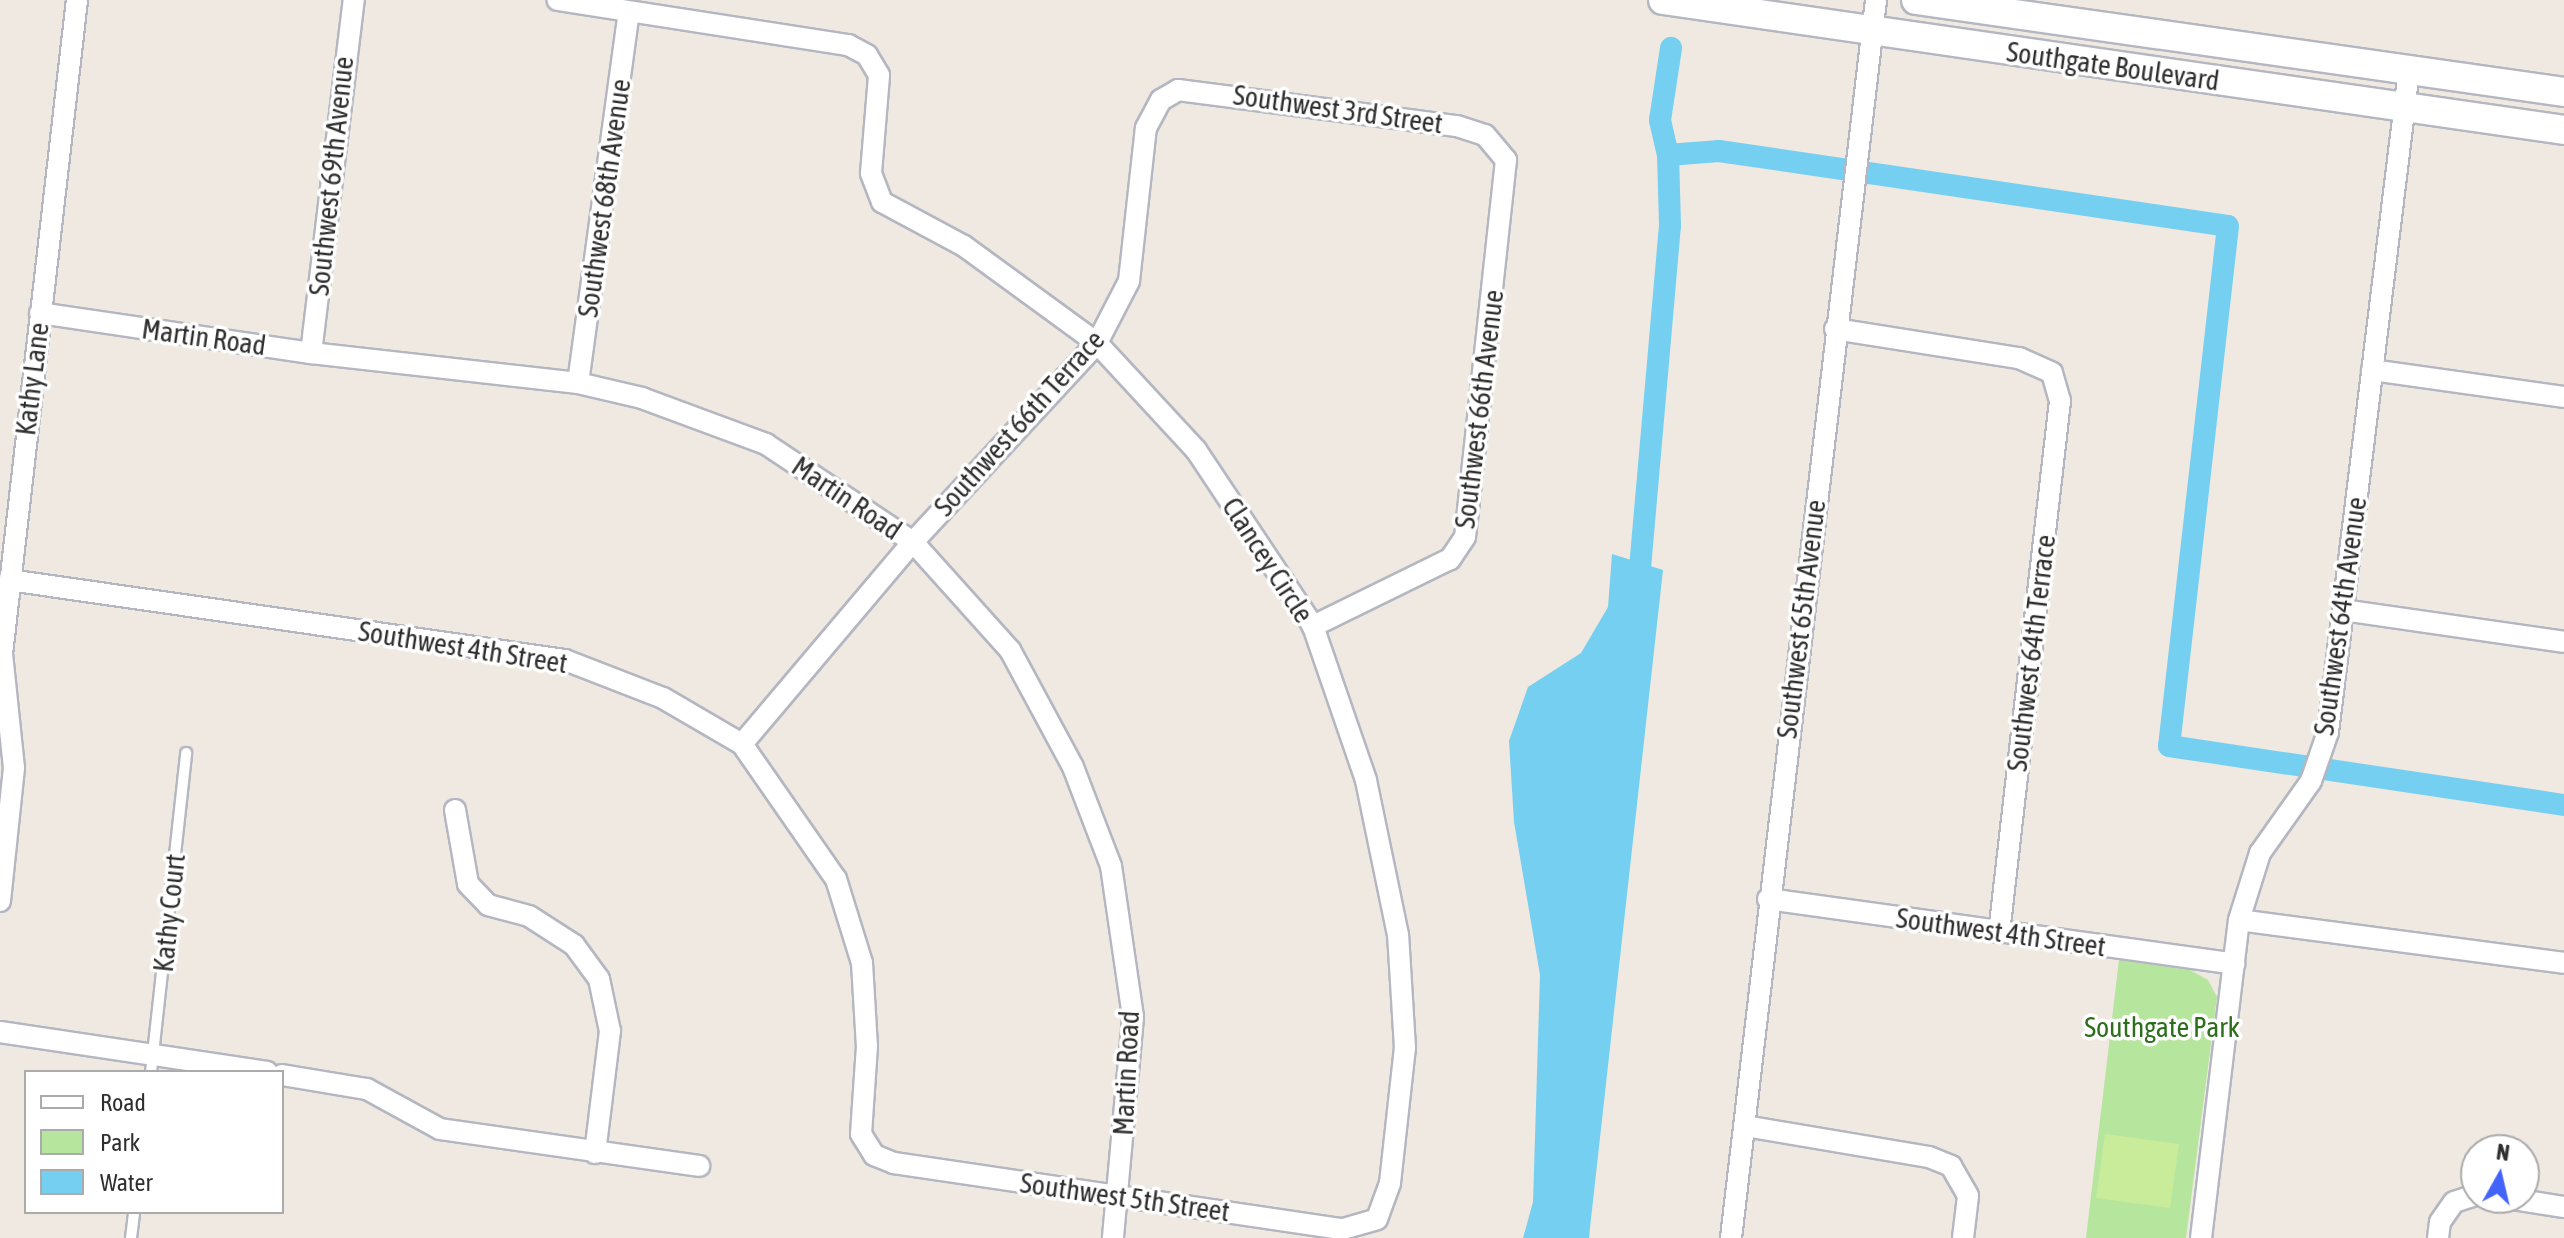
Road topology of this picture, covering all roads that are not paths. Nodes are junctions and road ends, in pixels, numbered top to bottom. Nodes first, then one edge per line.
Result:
1 (77, 0) edge
2 (354, 0) edge
3 (557, 0) edge
4 (1663, 0) edge
5 (1876, 0) edge
6 (1916, 0) edge
7 (629, 12) junction
8 (1872, 31) junction
9 (2409, 70) junction
10 (2564, 92) edge
11 (1167, 94) joint
12 (2402, 108) junction
13 (2564, 130) edge
14 (1501, 152) joint
15 (40, 313) junction
16 (1835, 329) junction
17 (1097, 343) junction
18 (311, 353) junction
19 (2372, 370) junction
20 (578, 383) junction
21 (2564, 397) edge
22 (913, 542) junction
23 (9, 580) junction
24 (2343, 610) junction
25 (1313, 626) junction
26 (2564, 642) edge
27 (4, 734) edge
28 (742, 744) junction
29 (186, 753) dead end
30 (6, 794) edge
31 (455, 810) dead end
32 (2, 852) edge
33 (1768, 899) junction
34 (0, 901) edge
35 (2239, 920) junction
36 (1999, 933) junction
37 (2564, 963) edge
38 (2234, 964) junction
39 (0, 1032) edge
40 (152, 1062) edge
41 (244, 1070) edge
42 (284, 1075) edge
43 (1745, 1126) junction
44 (595, 1153) junction
45 (874, 1155) joint
46 (699, 1166) dead end
47 (1119, 1195) junction
48 (2460, 1200) edge
49 (2540, 1203) edge
50 (2564, 1207) edge
51 (134, 1214) edge
52 (1377, 1219) joint
53 (131, 1238) edge
54 (1113, 1238) edge
55 (1731, 1238) edge
56 (1963, 1238) edge
57 (2201, 1238) edge
58 (2438, 1238) edge

1 - 15 street, Kathy Lane
2 - 18 street, Southwest 69th Avenue
3 - 7 street
4 - 8 main road, Southgate Boulevard
5 - 8 street, Southwest 65th Avenue
6 - 9 main road, Southgate Boulevard
7 - 17 street, Clancey Circle
7 - 20 street, Southwest 68th Avenue
8 - 12 main road, Southgate Boulevard
8 - 16 street, Southwest 65th Avenue
9 - 10 main road, Southgate Boulevard
9 - 12 street, Southwest 64th Avenue
11 - 14 street, Southwest 3rd Street
11 - 17 street, Southwest 66th Terrace
12 - 13 main road, Southgate Boulevard
12 - 19 street, Southwest 64th Avenue
14 - 25 street, Southwest 66th Avenue
15 - 18 street, Martin Road
15 - 23 street, Kathy Lane
16 - 33 street, Southwest 65th Avenue
16 - 36 street, Southwest 64th Terrace
17 - 22 street, Southwest 66th Terrace
17 - 25 street, Clancey Circle
18 - 20 street, Martin Road
19 - 21 street
19 - 24 street, Southwest 64th Avenue
20 - 22 street, Martin Road
22 - 28 street, Southwest 66th Terrace
22 - 47 street, Martin Road
23 - 27 street, Kathy Lane
23 - 28 street, Southwest 4th Street
24 - 26 street
24 - 35 street, Southwest 64th Avenue
25 - 52 street, Clancey Circle
27 - 30 street, Kathy Lane
28 - 45 street, Southwest 4th Street
29 - 40 lane, Kathy Court
30 - 32 street, Kathy Lane
31 - 44 street
32 - 34 street, Kathy Lane
33 - 36 street, Southwest 4th Street
33 - 43 street, Southwest 65th Avenue
35 - 37 street
35 - 38 street, Southwest 64th Avenue
36 - 38 street, Southwest 4th Street
38 - 57 street, Southwest 64th Avenue
39 - 40 street
40 - 41 street
42 - 44 street
43 - 55 street, Southwest 65th Avenue
43 - 56 street
44 - 46 street
45 - 47 street, Southwest 5th Street
47 - 52 street, Southwest 5th Street
47 - 54 street, Martin Road
48 - 58 street
49 - 50 street
51 - 53 lane

